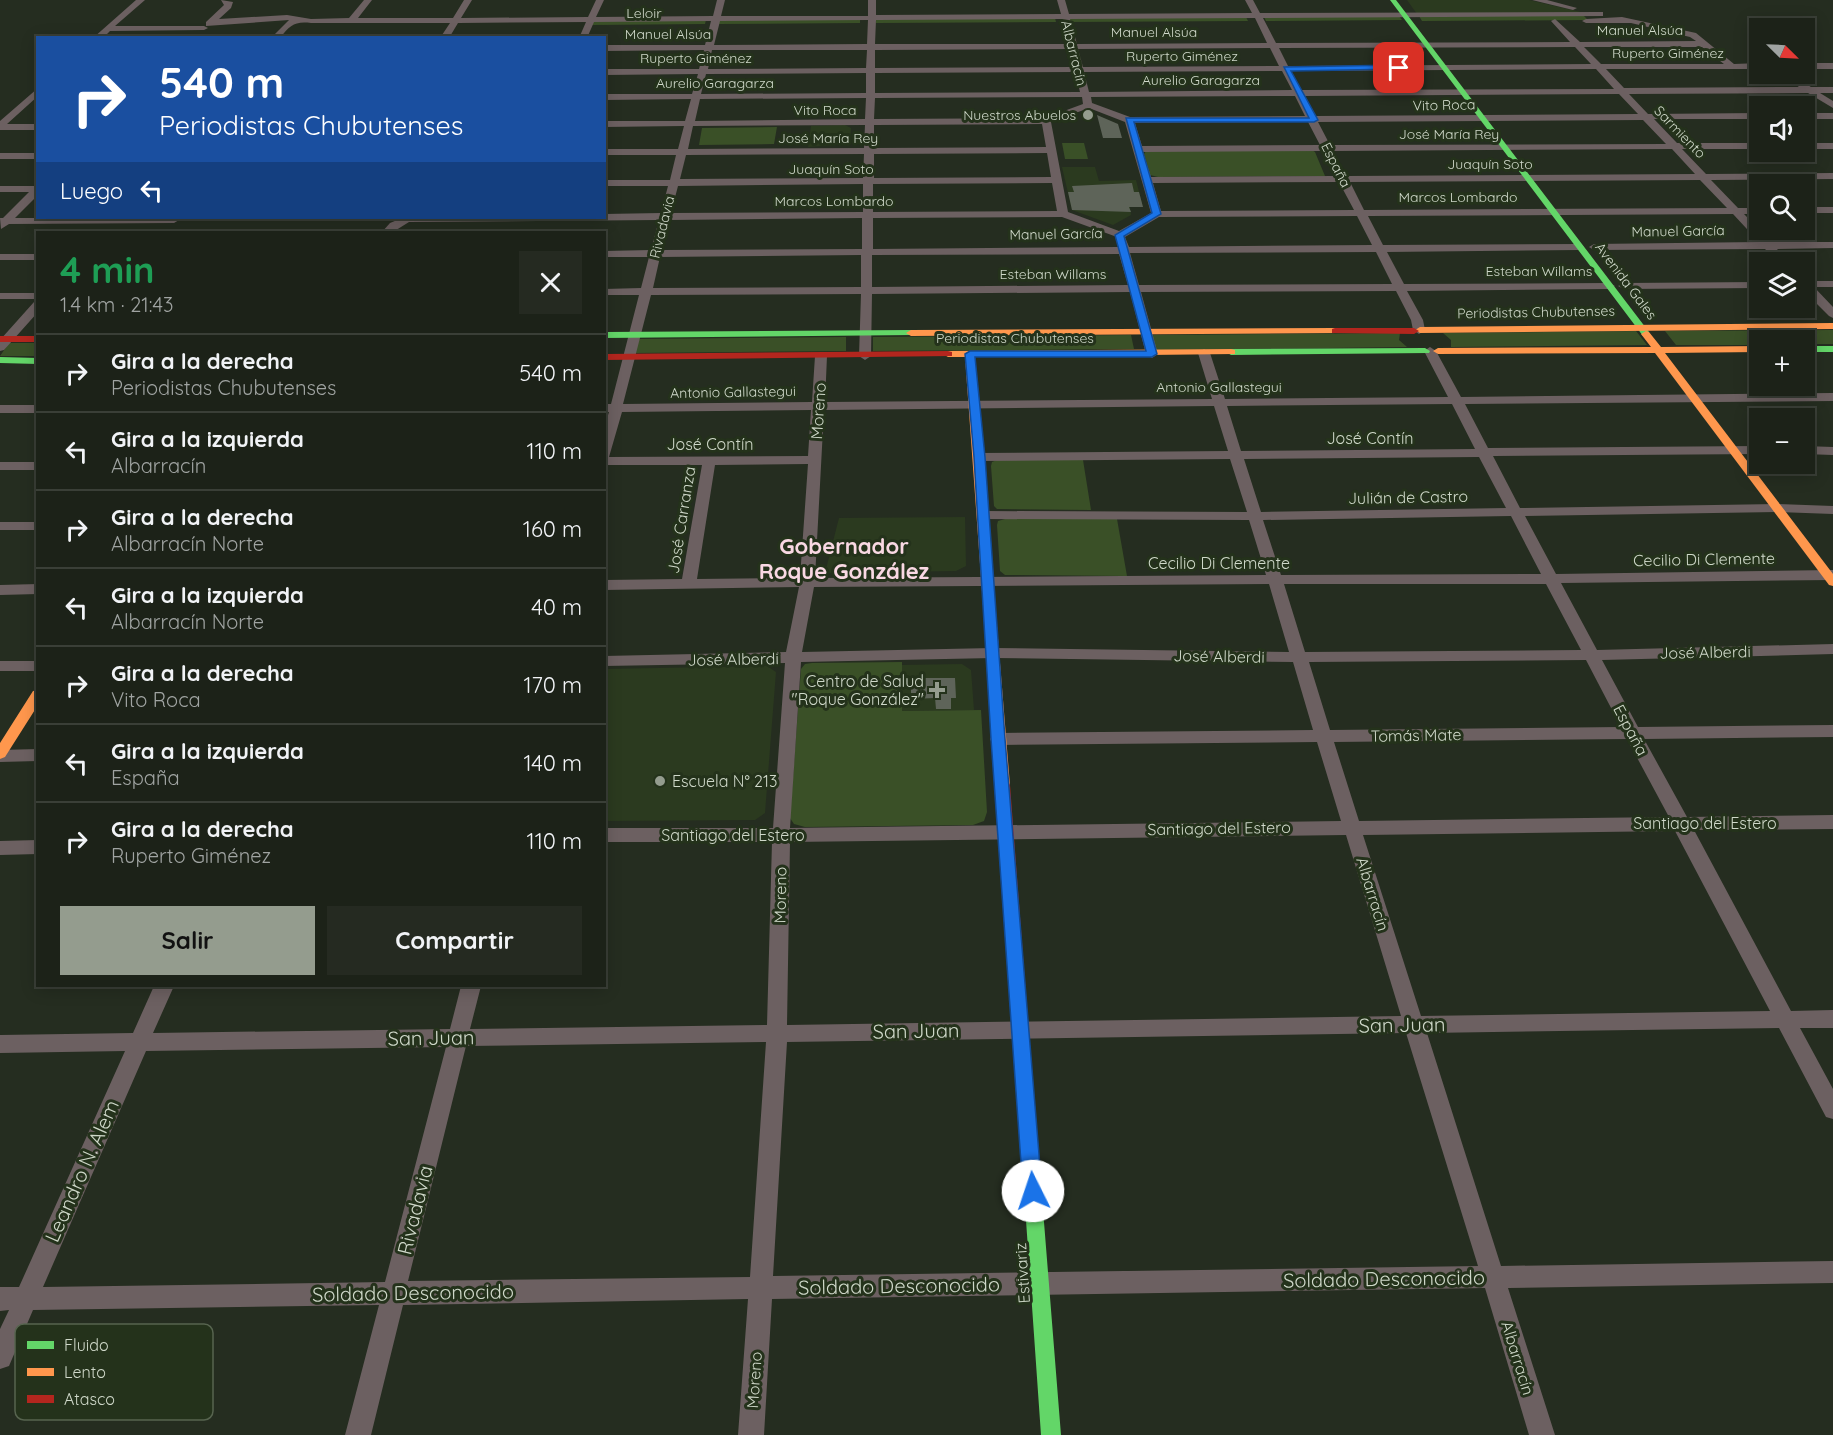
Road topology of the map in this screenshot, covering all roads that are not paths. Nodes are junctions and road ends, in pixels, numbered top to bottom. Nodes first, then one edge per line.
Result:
1 (141, 0) edge
2 (225, 0) edge
3 (368, 0) edge
4 (468, 0) edge
5 (600, 0) edge
6 (721, 0) edge
7 (872, 0) edge
8 (1061, 0) edge
9 (1249, 0) edge
10 (1393, 0) edge
11 (1404, 0) edge
12 (1536, 0) edge
13 (1597, 17) junction
14 (1412, 18) junction
15 (296, 19) junction
16 (1260, 19) junction
17 (414, 20) junction
18 (1066, 20) junction
19 (352, 21) junction
20 (1555, 21) junction
21 (873, 22) junction
22 (589, 23) junction
23 (715, 23) junction
24 (452, 24) junction
25 (208, 25) junction
26 (284, 28) junction
27 (404, 28) junction
28 (107, 29) junction
29 (99, 36) edge
30 (198, 36) edge
31 (277, 36) edge
32 (445, 36) edge
33 (585, 36) edge
34 (1431, 44) junction
35 (1576, 44) junction
36 (1704, 44) junction
37 (1274, 45) junction
38 (1072, 46) junction
39 (872, 47) junction
40 (606, 48) edge
41 (709, 48) junction
42 (1732, 66) junction
43 (1749, 66) edge
44 (1815, 66) edge
45 (1833, 66) edge
46 (1449, 67) junction
47 (1597, 67) junction
48 (1286, 68) junction
49 (1079, 70) junction
50 (871, 71) junction
51 (606, 72) edge
52 (702, 72) junction
53 (1800, 84) edge
54 (1809, 90) junction
55 (1833, 90) edge
56 (1620, 91) junction
57 (1468, 92) junction
58 (1300, 93) junction
59 (1085, 94) junction
60 (871, 95) junction
61 (696, 96) junction
62 (606, 97) edge
63 (33, 100) edge
64 (1089, 105) junction
65 (1833, 105) edge
66 (1749, 116) edge
67 (1815, 116) edge
68 (1833, 116) edge
69 (1645, 117) junction
70 (1488, 118) junction
71 (1129, 120) junction
72 (1314, 120) junction
73 (1046, 122) junction
74 (870, 123) junction
75 (606, 124) edge
76 (689, 124) junction
77 (0, 127) edge
78 (36, 127) edge
79 (1749, 146) edge
80 (1815, 146) edge
81 (1833, 146) edge
82 (1510, 147) junction
83 (1674, 147) junction
84 (1327, 148) junction
85 (1138, 149) junction
86 (1052, 150) junction
87 (870, 151) junction
88 (606, 152) edge
89 (681, 152) junction
90 (0, 156) edge
91 (36, 156) edge
92 (1833, 177) edge
93 (1343, 178) junction
94 (1535, 178) junction
95 (1704, 178) junction
96 (1057, 180) junction
97 (1148, 180) junction
98 (869, 182) junction
99 (606, 183) edge
100 (673, 183) junction
101 (0, 189) edge
102 (36, 189) edge
103 (36, 191) edge
104 (1815, 210) edge
105 (1833, 210) edge
106 (1551, 211) junction
107 (1567, 211) junction
108 (1735, 211) junction
109 (1749, 211) edge
110 (1360, 213) junction
111 (1063, 214) junction
112 (1156, 214) junction
113 (868, 216) junction
114 (664, 217) junction
115 (606, 218) edge
116 (115, 219) edge
117 (407, 219) edge
118 (174, 220) dead end
119 (2, 223) edge
120 (103, 231) edge
121 (388, 231) edge
122 (1120, 235) junction
123 (1833, 245) edge
124 (1768, 246) junction
125 (1579, 247) junction
126 (1594, 247) junction
127 (1378, 248) junction
128 (1123, 249) junction
129 (867, 251) junction
130 (1774, 252) edge
131 (655, 253) junction
132 (606, 254) edge
133 (0, 257) edge
134 (36, 257) edge
135 (1815, 284) edge
136 (1833, 284) edge
137 (1749, 285) edge
138 (1609, 286) junction
139 (1624, 286) junction
140 (1400, 287) junction
141 (1134, 289) junction
142 (867, 291) junction
143 (606, 292) edge
144 (646, 292) junction
145 (1815, 295) edge
146 (0, 296) edge
147 (36, 296) edge
148 (36, 306) edge
149 (1833, 314) edge
150 (1833, 326) edge
151 (1640, 327) junction
152 (1656, 327) junction
153 (1418, 330) junction
154 (1147, 332) junction
155 (865, 334) junction
156 (606, 335) edge
157 (635, 335) junction
158 (36, 339) edge
159 (2, 341) edge
160 (1656, 349) junction
161 (1671, 349) junction
162 (1749, 349) edge
163 (1815, 349) edge
164 (1833, 349) edge
165 (1431, 351) junction
166 (1204, 353) junction
167 (970, 354) junction
168 (1152, 354) junction
169 (821, 356) junction
170 (865, 356) junction
171 (606, 357) edge
172 (629, 357) junction
173 (0, 360) edge
174 (36, 361) edge
175 (1708, 396) junction
176 (1833, 397) edge
177 (1692, 398) junction
178 (1455, 399) junction
179 (1219, 402) junction
180 (974, 403) junction
181 (818, 406) junction
182 (610, 408) edge
183 (0, 409) edge
184 (36, 409) edge
185 (606, 439) edge
186 (1749, 445) edge
187 (1815, 450) edge
188 (1833, 450) edge
189 (1734, 451) junction
190 (1484, 453) junction
191 (1749, 454) edge
192 (1236, 455) junction
193 (980, 457) junction
194 (815, 460) junction
195 (606, 461) edge
196 (708, 461) junction
197 (36, 465) edge
198 (0, 466) edge
199 (1771, 474) edge
200 (1777, 508) junction
201 (1797, 510) junction
202 (1833, 510) edge
203 (1516, 514) junction
204 (984, 515) junction
205 (1255, 516) junction
206 (0, 526) edge
207 (36, 526) edge
208 (1809, 526) dead end
209 (1831, 578) edge
210 (1551, 579) junction
211 (989, 580) junction
212 (1275, 581) junction
213 (807, 584) junction
214 (606, 585) edge
215 (689, 585) junction
216 (36, 589) edge
217 (0, 590) edge
218 (1833, 649) edge
219 (993, 653) junction
220 (1591, 654) junction
221 (1299, 657) junction
222 (793, 658) junction
223 (606, 661) edge
224 (0, 666) edge
225 (36, 666) edge
226 (36, 697) edge
227 (1833, 730) edge
228 (1633, 733) junction
229 (1323, 736) junction
230 (998, 739) junction
231 (0, 755) edge
232 (36, 755) edge
233 (1833, 822) edge
234 (1681, 823) junction
235 (1352, 827) junction
236 (1006, 831) junction
237 (606, 835) edge
238 (781, 836) junction
239 (36, 847) edge
240 (0, 848) edge
241 (164, 987) edge
242 (471, 987) edge
243 (1833, 1019) edge
244 (1785, 1020) junction
245 (1414, 1024) junction
246 (1021, 1029) junction
247 (777, 1033) junction
248 (458, 1038) junction
249 (139, 1042) junction
250 (0, 1044) edge
251 (1833, 1110) edge
252 (1833, 1272) edge
253 (1493, 1277) junction
254 (1039, 1284) junction
255 (760, 1288) junction
256 (394, 1294) junction
257 (0, 1299) edge
258 (26, 1299) junction
259 (0, 1357) edge
260 (358, 1435) edge
261 (751, 1435) edge
262 (1051, 1435) edge
263 (1542, 1435) edge

1 - 28 street
2 - 25 street
3 - 19 street
4 - 24 street
5 - 22 street
6 - 23 street, Rivadavia
7 - 21 street
8 - 18 street, Albarracín
9 - 16 street, España
10 - 14 street, Avenida Gales
11 - 14 street, Avenida Gales
12 - 13 street
13 - 14 street, Leloir
13 - 20 street, Leloir
13 - 36 street, Leloir
14 - 16 street, Leloir
14 - 20 street, Leloir
14 - 34 street, Avenida Gales
15 - 19 street, Leloir
15 - 25 street, Leloir
15 - 26 street
16 - 18 street, Leloir
16 - 37 street, España
17 - 19 street, Leloir
17 - 24 street, Leloir
17 - 27 street
18 - 21 street, Leloir
18 - 38 street, Albarracín
20 - 35 street, Sarmiento
21 - 23 street, Leloir
21 - 39 street
22 - 23 street, Leloir
22 - 24 street, Leloir
22 - 33 street
23 - 41 street, Rivadavia
24 - 27 street
24 - 32 street
25 - 28 street, Leloir
25 - 30 street
26 - 27 street
26 - 31 street
28 - 29 street
34 - 35 street, Manuel Alsúa
34 - 37 street, Manuel Alsúa
34 - 46 street, Avenida Gales
35 - 36 street, Manuel Alsúa
35 - 47 street, Sarmiento
36 - 42 street
37 - 38 street, Manuel Alsúa
37 - 48 street, España
38 - 39 street, Manuel Alsúa
38 - 49 street, Albarracín
39 - 41 street, Manuel Alsúa
39 - 50 street
40 - 41 street, Manuel Alsúa
41 - 52 street, Rivadavia
42 - 43 street, Ruperto Giménez
42 - 47 street, Ruperto Giménez
44 - 45 street
46 - 47 street, Ruperto Giménez
46 - 48 street, Ruperto Giménez
46 - 57 street, Avenida Gales
47 - 56 street, Sarmiento
48 - 49 street, Ruperto Giménez
48 - 58 street, España
49 - 50 street, Ruperto Giménez
49 - 59 street, Albarracín
50 - 52 street, Ruperto Giménez
50 - 60 street
51 - 52 street, Ruperto Giménez
52 - 61 street, Rivadavia
53 - 54 street
54 - 55 street, Aurelio Garagarza
54 - 56 street, Aurelio Garagarza
54 - 65 street
56 - 57 street, Aurelio Garagarza
56 - 69 street, Sarmiento
57 - 58 street, Aurelio Garagarza
57 - 70 street, Avenida Gales
58 - 59 street, Aurelio Garagarza
58 - 72 street, España
59 - 60 street, Aurelio Garagarza
59 - 64 street, Albarracín
60 - 61 street, Aurelio Garagarza
60 - 74 street
61 - 62 street, Aurelio Garagarza
61 - 76 street, Rivadavia
63 - 77 street
64 - 71 street
64 - 73 street
66 - 69 street, Vito Roca
67 - 68 street
69 - 70 street, Vito Roca
69 - 83 street, Sarmiento
70 - 72 street, Vito Roca
70 - 82 street, Avenida Gales
71 - 72 street, Vito Roca
71 - 85 street
72 - 84 street, España
73 - 74 street, Vito Roca
73 - 86 street
74 - 76 street, Vito Roca
74 - 87 street
75 - 76 street, Vito Roca
76 - 89 street, Rivadavia
77 - 78 street
79 - 83 street, José María Rey
80 - 81 street
82 - 83 street, José María Rey
82 - 84 street, José María Rey
82 - 94 street, Avenida Gales
83 - 95 street, Sarmiento
84 - 85 street, José María Rey
84 - 93 street, España
85 - 97 street
86 - 87 street, José María Rey
86 - 96 street
87 - 89 street, José María Rey
87 - 98 street
88 - 89 street, José María Rey
89 - 100 street, Rivadavia
90 - 91 street
92 - 95 street, Juaquín Soto
93 - 94 street, Juaquín Soto
93 - 97 street, Juaquín Soto
93 - 110 street, España
94 - 95 street, Juaquín Soto
94 - 106 street, Avenida Gales
94 - 107 street, Avenida Gales
95 - 108 street, Sarmiento
96 - 98 street, Juaquín Soto
96 - 111 street
97 - 112 street
98 - 100 street, Juaquín Soto
98 - 113 street
99 - 100 street, Juaquín Soto
100 - 114 street, Rivadavia
101 - 102 street
103 - 119 street
104 - 105 street
106 - 107 street, Marcos Lombardo
106 - 110 street, Marcos Lombardo
106 - 125 street, Avenida Gales
107 - 108 street, Marcos Lombardo
107 - 126 street, Avenida Gales
108 - 109 street, Marcos Lombardo
108 - 124 street, Sarmiento
110 - 112 street, Marcos Lombardo
110 - 127 street, España
111 - 113 street, Marcos Lombardo
111 - 122 street
112 - 122 street
113 - 114 street, Marcos Lombardo
113 - 129 street
114 - 115 street, Marcos Lombardo
114 - 131 street, Rivadavia
116 - 118 street
116 - 119 street
116 - 120 street
117 - 121 street
122 - 128 street
123 - 124 street, Manuel García
124 - 126 street, Manuel García
124 - 130 street, Sarmiento
125 - 127 street, Manuel García
125 - 138 street, Avenida Gales
126 - 139 street, Avenida Gales
127 - 128 street, Manuel García
127 - 140 street, España
128 - 129 street, Manuel García
128 - 141 street
129 - 131 street, Manuel García
129 - 142 street
131 - 132 street, Manuel García
131 - 144 street, Rivadavia
133 - 134 street
135 - 136 street
137 - 139 street
138 - 140 street, Esteban Willams
138 - 151 street, Avenida Gales
139 - 152 street, Avenida Gales
140 - 141 street, Esteban Willams
140 - 153 street, España
141 - 142 street, Esteban Willams
141 - 154 street
142 - 144 street, Esteban Willams
142 - 155 street
143 - 144 street, Esteban Willams
144 - 157 street, Rivadavia
145 - 149 street
146 - 147 street
148 - 159 street
150 - 152 street, Periodistas Chubutenses
151 - 152 street, Periodistas Chubutenses
151 - 153 street, Periodistas Chubutenses
151 - 160 street, Avenida Gales
152 - 161 street, Avenida Gales
153 - 154 street, Periodistas Chubutenses
153 - 165 street
153 - 165 street
154 - 155 street, Periodistas Chubutenses
154 - 168 street
155 - 157 street, Periodistas Chubutenses
155 - 170 street
156 - 157 street, Periodistas Chubutenses
157 - 172 street, Rivadavia
158 - 159 street
160 - 161 street, Periodistas Chubutenses
160 - 165 street, Periodistas Chubutenses
160 - 177 street, Avenida Gales
161 - 162 street, Periodistas Chubutenses
161 - 175 street, Avenida Gales
163 - 164 street
165 - 166 street, Periodistas Chubutenses
165 - 178 street, España
166 - 168 street, Periodistas Chubutenses
166 - 179 street, Albarracín
167 - 168 street, Periodistas Chubutenses
167 - 170 street, Periodistas Chubutenses
167 - 180 street, Estivariz
169 - 170 street, Periodistas Chubutenses
169 - 172 street, Periodistas Chubutenses
169 - 181 street, Moreno
171 - 172 street, Periodistas Chubutenses
172 - 182 street, Rivadavia
173 - 174 street
175 - 176 street, Antonio Gallastegui
175 - 177 street, Antonio Gallastegui
175 - 186 street, Avenida Gales
177 - 178 street, Antonio Gallastegui
177 - 189 street, Avenida Gales
178 - 179 street, Antonio Gallastegui
178 - 190 street, España
179 - 180 street, Antonio Gallastegui
179 - 192 street, Albarracín
180 - 181 street, Antonio Gallastegui
180 - 193 street, Estivariz
181 - 182 street, Antonio Gallastegui
181 - 194 street, Moreno
182 - 185 street, Rivadavia
183 - 184 street
187 - 188 street
189 - 190 street, José Contín
189 - 191 street, José Contín
189 - 200 street, Avenida Gales
190 - 192 street, José Contín
190 - 203 street, España
192 - 193 street, José Contín
192 - 205 street, Albarracín
193 - 204 street, Estivariz
194 - 196 street, José Contín
194 - 213 street, Moreno
195 - 196 street, José Contín
196 - 215 street, José Carranza
197 - 198 street
199 - 201 street, Avenida Gales
200 - 201 street, Julián de Castro
200 - 203 street, Julián de Castro
200 - 209 street, Avenida Gales
201 - 202 street, Julián de Castro
201 - 208 street, Avenida Gales
203 - 205 street, Julián de Castro
203 - 210 street, España
204 - 205 street, Julián de Castro
204 - 211 street, Estivariz
205 - 212 street, Albarracín
206 - 207 street
209 - 210 street, Cecilio Di Clemente
210 - 212 street, Cecilio Di Clemente
210 - 220 street, España
211 - 212 street, Cecilio Di Clemente
211 - 213 street, Cecilio Di Clemente
211 - 219 street, Estivariz
212 - 221 street, Albarracín
213 - 215 street, Cecilio Di Clemente
213 - 222 street, Moreno
214 - 215 street, Cecilio Di Clemente
216 - 217 street
218 - 220 street, José Alberdi
219 - 221 street, José Alberdi
219 - 222 street, José Alberdi
219 - 230 street, Estivariz
220 - 221 street, José Alberdi
220 - 228 street, España
221 - 229 street, Albarracín
222 - 223 street, José Alberdi
222 - 238 street, Moreno
224 - 225 street
226 - 231 street
227 - 228 street, Tomás Mate
228 - 229 street, Tomás Mate
228 - 234 street, España
229 - 230 street, Tomás Mate
229 - 235 street, Albarracín
230 - 236 street, Estivariz
231 - 232 street
233 - 234 street, Santiago del Estero
234 - 235 street, Santiago del Estero
234 - 244 street, España
235 - 236 street, Santiago del Estero
235 - 245 street, Albarracín
236 - 238 street, Santiago del Estero
236 - 246 street, Estivariz
237 - 238 street, Santiago del Estero
238 - 247 street, Moreno
239 - 240 street
241 - 249 street, Leandro N. Alem
242 - 248 street, Rivadavia
243 - 244 street, San Juan
244 - 245 street, San Juan
244 - 251 street, España
245 - 246 street, San Juan
245 - 253 street, Albarracín
246 - 247 street, San Juan
246 - 254 street, Estivariz
247 - 248 street, San Juan
247 - 255 street, Moreno
248 - 249 street, San Juan
248 - 256 street, Rivadavia
249 - 250 street, San Juan
249 - 258 street, Leandro N. Alem
252 - 253 street, Soldado Desconocido
253 - 254 street, Soldado Desconocido
253 - 263 street, Albarracín
254 - 255 street, Soldado Desconocido
254 - 262 street, Estivariz
255 - 256 street, Soldado Desconocido
255 - 261 street, Moreno
256 - 258 street, Soldado Desconocido
256 - 260 street, Rivadavia
257 - 258 street, Soldado Desconocido
258 - 259 street, Leandro N. Alem

